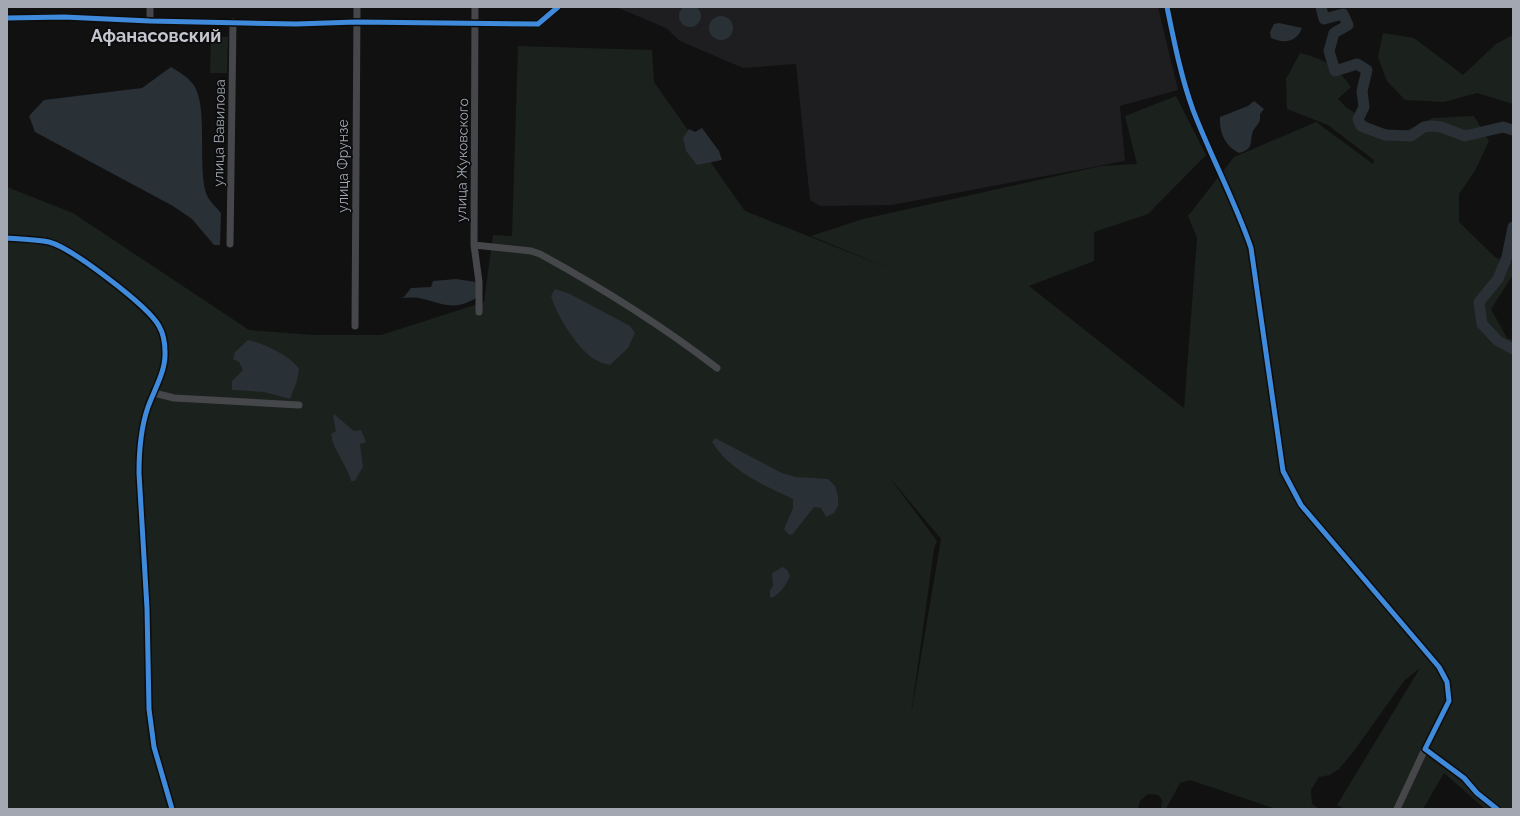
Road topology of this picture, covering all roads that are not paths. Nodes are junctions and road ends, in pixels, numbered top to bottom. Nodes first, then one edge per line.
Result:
1 (150, 7) edge
2 (357, 7) edge
3 (475, 7) edge
4 (558, 7) edge
5 (1166, 7) edge
6 (7, 18) edge
7 (150, 21) junction
8 (233, 22) junction
9 (356, 22) junction
10 (475, 24) junction
11 (7, 238) edge
12 (230, 244) dead end
13 (474, 245) junction
14 (479, 312) dead end
15 (355, 326) dead end
16 (716, 368) dead end
17 (154, 393) junction
18 (299, 405) dead end
19 (1425, 748) junction
20 (172, 809) edge
21 (1397, 809) edge
22 (1497, 809) edge

1 - 7 street
2 - 9 street, улица Фрунзе
3 - 10 street, улица Жуковского
4 - 10 street
5 - 19 street
6 - 7 street
7 - 8 street
8 - 9 street
8 - 12 street, улица Вавилова
9 - 10 street
9 - 15 street, улица Фрунзе
10 - 13 street, улица Жуковского
11 - 17 street
13 - 14 street, улица Жуковского
13 - 16 street
17 - 18 street
17 - 20 street
19 - 21 street
19 - 22 street

